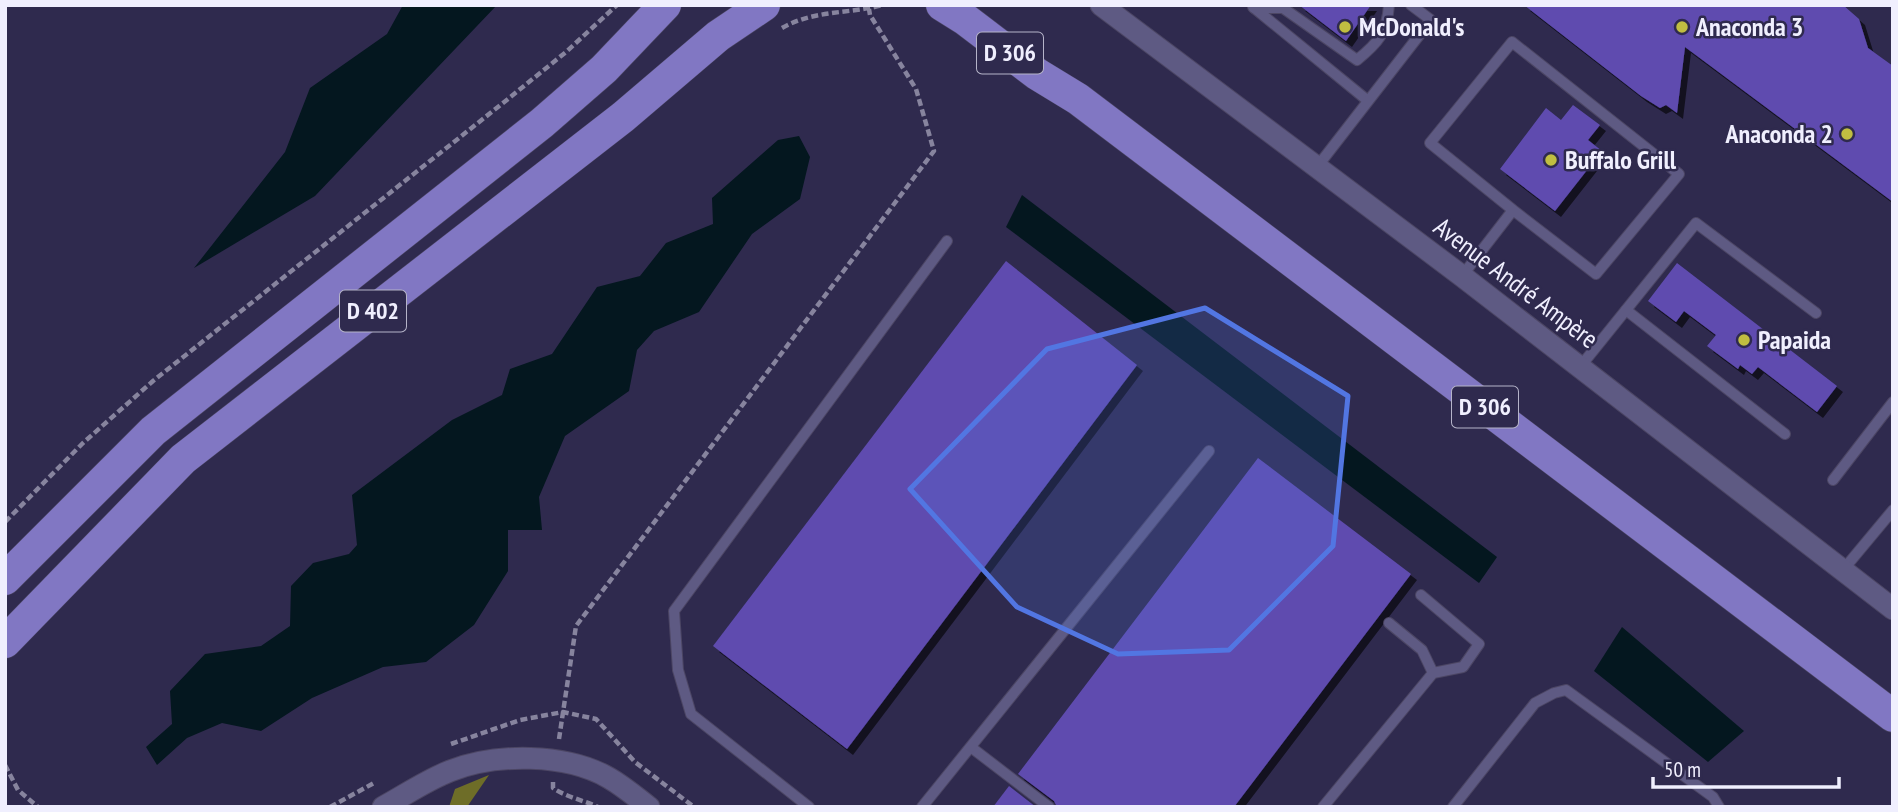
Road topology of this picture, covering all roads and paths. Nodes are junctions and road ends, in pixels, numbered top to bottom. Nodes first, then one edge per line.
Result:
1 (617, 5) edge
2 (665, 5) edge
3 (883, 5) edge
4 (942, 5) edge
5 (982, 5) edge
6 (1101, 5) edge
7 (1389, 5) edge
8 (1411, 5) edge
9 (1253, 7) edge
10 (869, 9) junction
11 (771, 17) edge
12 (1078, 99) junction
13 (1367, 100) junction
14 (1317, 167) junction
15 (1513, 210) junction
16 (947, 241) dead end
17 (1462, 276) junction
18 (1626, 310) junction
19 (1816, 313) dead end
20 (1580, 367) junction
21 (1893, 402) edge
22 (1785, 434) dead end
23 (1209, 451) dead end
24 (1833, 480) dead end
25 (1893, 510) edge
26 (5, 522) edge
27 (1843, 570) junction
28 (5, 579) edge
29 (1420, 595) dead end
30 (1893, 609) edge
31 (1389, 623) dead end
32 (5, 642) edge
33 (1433, 673) junction
34 (563, 712) junction
35 (1893, 716) edge
36 (972, 748) junction
37 (556, 761) junction
38 (5, 765) edge
39 (38, 807) edge
40 (383, 807) edge
41 (598, 807) edge
42 (649, 807) edge
43 (694, 807) edge
44 (809, 807) edge
45 (922, 807) edge
46 (1049, 807) edge
47 (1323, 807) edge
48 (1453, 807) edge
49 (1719, 807) edge

1 - 26 path
2 - 28 main road, D 402
3 - 10 path
4 - 12 main road, D 306
5 - 12 main road, D 306
6 - 14 street, Avenue André Ampère
7 - 9 lane
8 - 13 lane
9 - 13 lane
10 - 11 path
10 - 34 path
11 - 32 main road, D 402
12 - 35 main road, D 306
13 - 14 lane
14 - 17 street, Avenue André Ampère
15 - 15 lane
15 - 17 lane
16 - 44 lane
17 - 20 street, Avenue André Ampère
18 - 19 lane
18 - 20 lane
18 - 22 lane
20 - 27 street, Avenue André Ampère
21 - 24 lane
23 - 36 lane
25 - 27 lane
27 - 30 street, Avenue André Ampère
29 - 33 lane
31 - 33 lane
33 - 47 lane
34 - 37 path
34 - 43 path
36 - 45 lane
36 - 46 lane
37 - 40 street
37 - 41 path
37 - 42 street
38 - 39 path
48 - 49 lane

